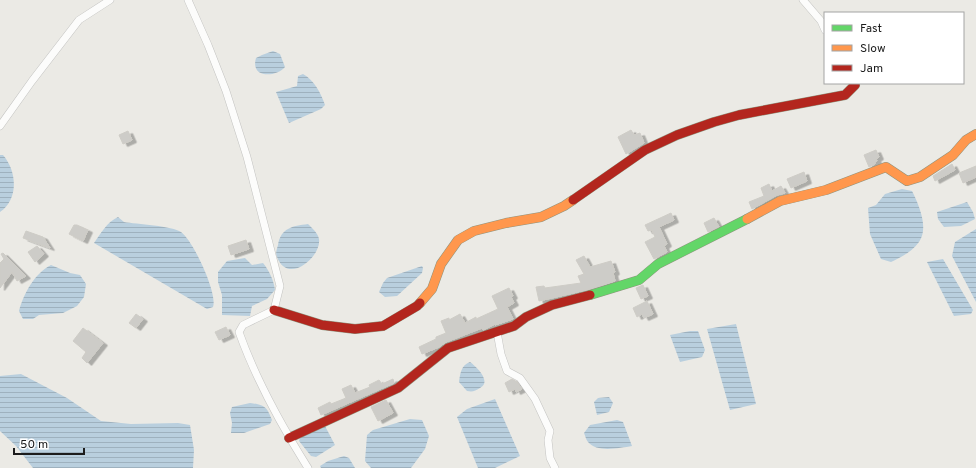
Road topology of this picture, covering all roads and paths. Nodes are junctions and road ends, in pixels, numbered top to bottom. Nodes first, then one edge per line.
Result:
1 (110, 0) edge
2 (188, 0) edge
3 (803, 0) edge
4 (824, 28) edge
5 (854, 84) edge
6 (0, 126) edge
7 (976, 134) edge
8 (274, 310) junction
9 (497, 332) junction
10 (289, 438) junction
11 (308, 468) edge
12 (555, 468) edge

1 - 6 street
2 - 8 street
3 - 4 street
5 - 8 street
7 - 9 street
8 - 10 street
9 - 10 street
9 - 12 street
10 - 11 street

